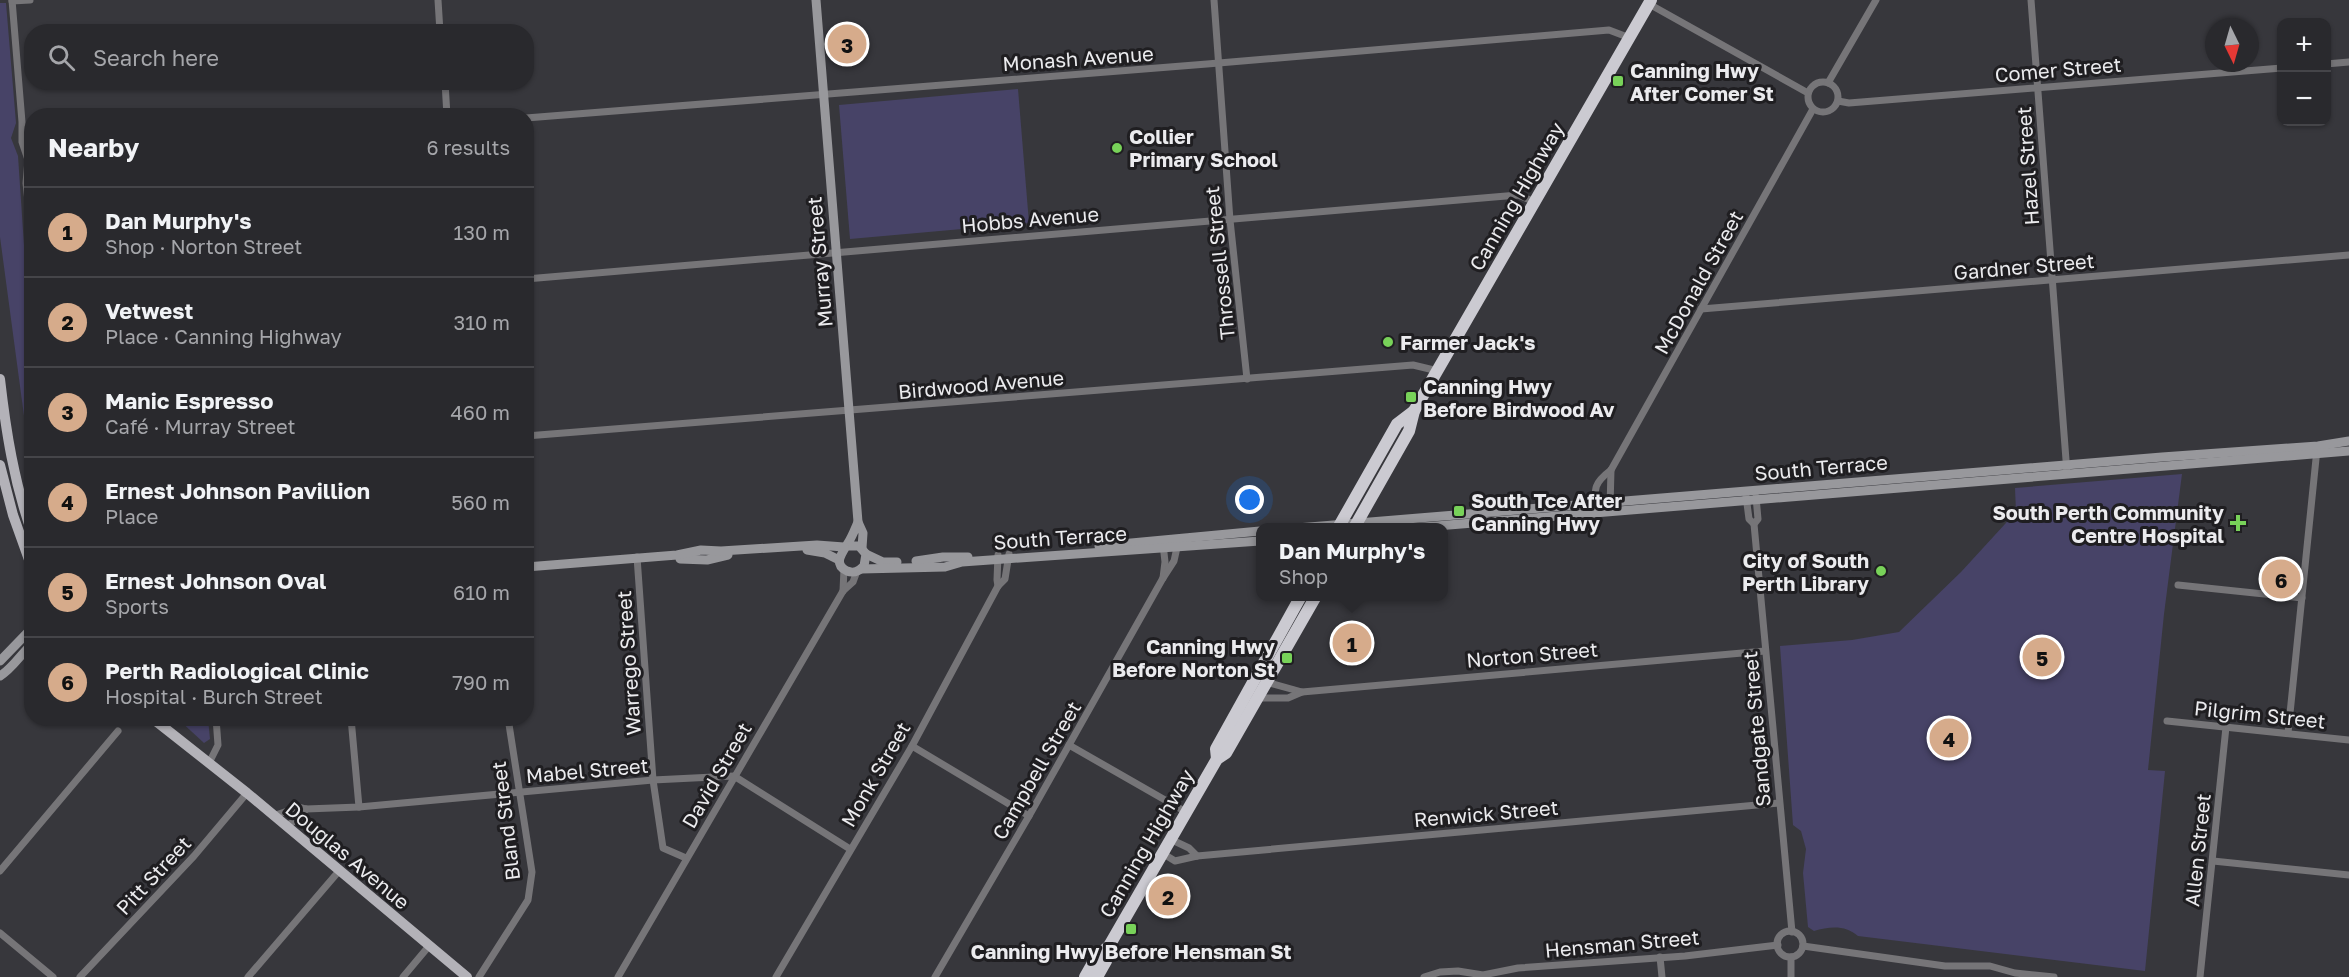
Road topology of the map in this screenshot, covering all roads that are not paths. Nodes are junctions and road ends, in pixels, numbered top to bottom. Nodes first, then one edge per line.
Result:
1 (30, 0) edge
2 (438, 0) edge
3 (816, 0) edge
4 (1214, 0) edge
5 (1876, 0) edge
6 (2031, 0) edge
7 (12, 1) edge
8 (1650, 2) edge
9 (440, 24) edge
10 (1630, 38) junction
11 (2349, 62) edge
12 (1219, 63) junction
13 (2331, 64) edge
14 (2277, 68) edge
15 (1828, 82) junction
16 (2038, 87) junction
17 (445, 90) edge
18 (1808, 93) junction
19 (824, 94) junction
20 (1838, 101) junction
21 (447, 108) edge
22 (1813, 109) junction
23 (534, 117) edge
24 (24, 144) edge
25 (1535, 201) junction
26 (1230, 220) junction
27 (837, 252) junction
28 (2349, 255) edge
29 (534, 278) edge
30 (2052, 280) junction
31 (1701, 309) junction
32 (1438, 371) junction
33 (0, 378) edge
34 (1247, 379) junction
35 (850, 411) junction
36 (1414, 411) junction
37 (534, 435) edge
38 (2349, 441) edge
39 (2317, 450) junction
40 (2349, 451) edge
41 (0, 465) edge
42 (2066, 469) junction
43 (1611, 470) junction
44 (1751, 496) junction
45 (24, 505) edge
46 (1610, 507) junction
47 (1596, 509) junction
48 (858, 522) junction
49 (1341, 523) edge
50 (1356, 523) edge
51 (1385, 523) edge
52 (1448, 524) edge
53 (1256, 532) edge
54 (1256, 541) edge
55 (1178, 543) junction
56 (1163, 544) junction
57 (24, 546) edge
58 (846, 546) junction
59 (864, 551) junction
60 (1009, 556) junction
61 (998, 557) junction
62 (637, 560) junction
63 (841, 564) junction
64 (534, 568) edge
65 (859, 570) junction
66 (1163, 578) junction
67 (2178, 585) dead end
68 (998, 586) junction
69 (843, 591) junction
70 (2302, 598) junction
71 (1299, 601) edge
72 (1314, 601) edge
73 (24, 636) edge
74 (24, 651) edge
75 (1765, 651) junction
76 (0, 661) edge
77 (0, 676) edge
78 (1266, 682) junction
79 (1302, 692) junction
80 (1258, 698) junction
81 (2167, 721) dead end
82 (162, 726) edge
83 (172, 726) edge
84 (217, 726) edge
85 (352, 726) edge
86 (509, 726) edge
87 (2226, 727) junction
88 (118, 731) dead end
89 (2288, 733) junction
90 (2349, 740) edge
91 (1069, 745) junction
92 (912, 746) junction
93 (1217, 759) junction
94 (207, 761) junction
95 (734, 776) junction
96 (652, 780) junction
97 (520, 793) junction
98 (247, 794) junction
99 (1779, 803) junction
100 (359, 807) junction
101 (306, 809) junction
102 (1186, 812) junction
103 (273, 816) junction
104 (1029, 816) junction
105 (286, 826) junction
106 (1170, 839) junction
107 (850, 849) junction
108 (1162, 853) junction
109 (1197, 856) junction
110 (686, 858) junction
111 (2213, 861) junction
112 (0, 871) edge
113 (339, 871) junction
114 (2349, 876) edge
115 (1792, 932) junction
116 (0, 933) edge
117 (1778, 945) junction
118 (429, 946) junction
119 (1109, 946) junction
120 (1803, 946) junction
121 (1660, 957) junction
122 (1791, 957) junction
123 (1466, 976) edge
124 (1483, 976) edge
125 (53, 977) edge
126 (81, 977) edge
127 (248, 977) edge
128 (403, 977) edge
129 (467, 977) edge
130 (479, 977) edge
131 (618, 977) edge
132 (777, 977) edge
133 (935, 977) edge
134 (1085, 977) edge
135 (1097, 977) edge
136 (1424, 977) edge
137 (1662, 977) edge
138 (1791, 977) edge
139 (2054, 977) edge
140 (2200, 977) edge

1 - 7 street
2 - 9 street
3 - 19 main road, Murray Street
4 - 12 street, Throssell Street
5 - 15 street
6 - 16 street, Hazel Street
7 - 24 street
8 - 10 highway, Canning Highway
8 - 18 street
10 - 12 street, Monash Avenue
10 - 25 highway, Canning Highway
11 - 13 street
12 - 19 street, Monash Avenue
12 - 26 street, Throssell Street
14 - 16 street, Comer Street
15 - 18 street
15 - 20 street
16 - 20 street, Comer Street
16 - 30 street, Hazel Street
17 - 21 street
18 - 22 street
19 - 23 street, Monash Avenue
19 - 27 main road, Murray Street
20 - 22 street
22 - 31 street, McDonald Street
25 - 26 street, Hobbs Avenue
25 - 32 highway, Canning Highway
26 - 27 street, Hobbs Avenue
26 - 34 street, Throssell Street
27 - 29 street, Hobbs Avenue
27 - 35 main road, Murray Street
28 - 30 street, Gardner Street
30 - 31 street, Gardner Street
30 - 42 street, Hazel Street
31 - 43 street, McDonald Street
32 - 34 street, Birdwood Avenue
32 - 36 highway, Canning Highway
33 - 45 main road
34 - 35 street, Birdwood Avenue
35 - 37 street, Birdwood Avenue
35 - 48 main road, Murray Street
36 - 49 highway, Canning Highway
36 - 50 highway, Canning Highway
38 - 39 main road, South Terrace
39 - 40 main road, South Terrace
39 - 42 main road, South Terrace
39 - 70 street
41 - 57 main road
42 - 44 main road, South Terrace
43 - 46 street, McDonald Street
43 - 47 street, McDonald Street
44 - 46 main road, South Terrace
44 - 75 street, Sandgate Street
46 - 47 main road, South Terrace
47 - 51 main road, South Terrace
47 - 52 main road, South Terrace
48 - 58 main road, Murray Street
48 - 59 main road, Murray Street
53 - 55 main road, South Terrace
54 - 55 main road, South Terrace
55 - 56 main road, South Terrace
55 - 66 street, Campbell Street
56 - 60 main road, South Terrace
56 - 66 street, Campbell Street
58 - 59 main road
58 - 62 main road
58 - 63 main road
59 - 61 main road, South Terrace
59 - 65 main road
60 - 61 main road, South Terrace
60 - 68 street, Monk Street
61 - 65 main road, South Terrace
61 - 68 street, Monk Street
62 - 63 main road
62 - 64 main road
62 - 96 street, Warrego Street
63 - 65 main road
63 - 69 street, David Street
65 - 69 street, David Street
66 - 91 street, Campbell Street
67 - 70 street
68 - 92 street, Monk Street
69 - 95 street, David Street
70 - 89 street
71 - 93 highway, Canning Highway
72 - 78 highway, Canning Highway
73 - 76 main road
74 - 77 main road
75 - 79 street, Norton Street
75 - 99 street, Sandgate Street
78 - 79 street, Norton Street
78 - 80 highway, Canning Highway
79 - 80 street, Norton Street
80 - 93 highway, Canning Highway
81 - 87 street, Pilgrim Street
82 - 94 main road, Douglas Avenue
83 - 94 main road, Douglas Avenue
84 - 94 street
85 - 100 street
86 - 97 street, Bland Street
87 - 89 street, Pilgrim Street
87 - 111 street, Allen Street
88 - 112 street
89 - 90 street, Pilgrim Street
91 - 102 street
91 - 104 street, Campbell Street
92 - 104 street
92 - 107 street, Monk Street
93 - 102 highway, Canning Highway
94 - 98 main road, Douglas Avenue
95 - 96 street, Mabel Street
95 - 107 street
95 - 110 street, David Street
96 - 97 street, Mabel Street
96 - 110 street, Warrego Street
97 - 100 street, Mabel Street
97 - 130 street, Bland Street
98 - 103 main road, Douglas Avenue
98 - 126 street, Pitt Street
99 - 109 street, Renwick Street
99 - 115 street, Sandgate Street
100 - 101 street, Mabel Street
101 - 103 street, Mabel Street
101 - 105 street
102 - 106 highway, Canning Highway
103 - 105 main road, Douglas Avenue
104 - 133 street, Campbell Street
105 - 113 main road, Douglas Avenue
106 - 108 highway, Canning Highway
106 - 109 street
107 - 132 street, Monk Street
108 - 109 street, Renwick Street
108 - 119 highway, Canning Highway
110 - 131 street, David Street
111 - 114 street
111 - 140 street, Allen Street
113 - 118 main road, Douglas Avenue
113 - 127 street
115 - 117 street
115 - 120 street
116 - 125 street
117 - 121 street, Hensman Street
117 - 122 street
118 - 128 street
118 - 129 main road, Douglas Avenue
119 - 134 highway, Canning Highway
119 - 135 highway, Canning Highway
120 - 122 street
120 - 139 street
121 - 124 street, Hensman Street
121 - 137 street
122 - 138 street
123 - 124 street, Hensman Street
123 - 136 street, Hensman Street

